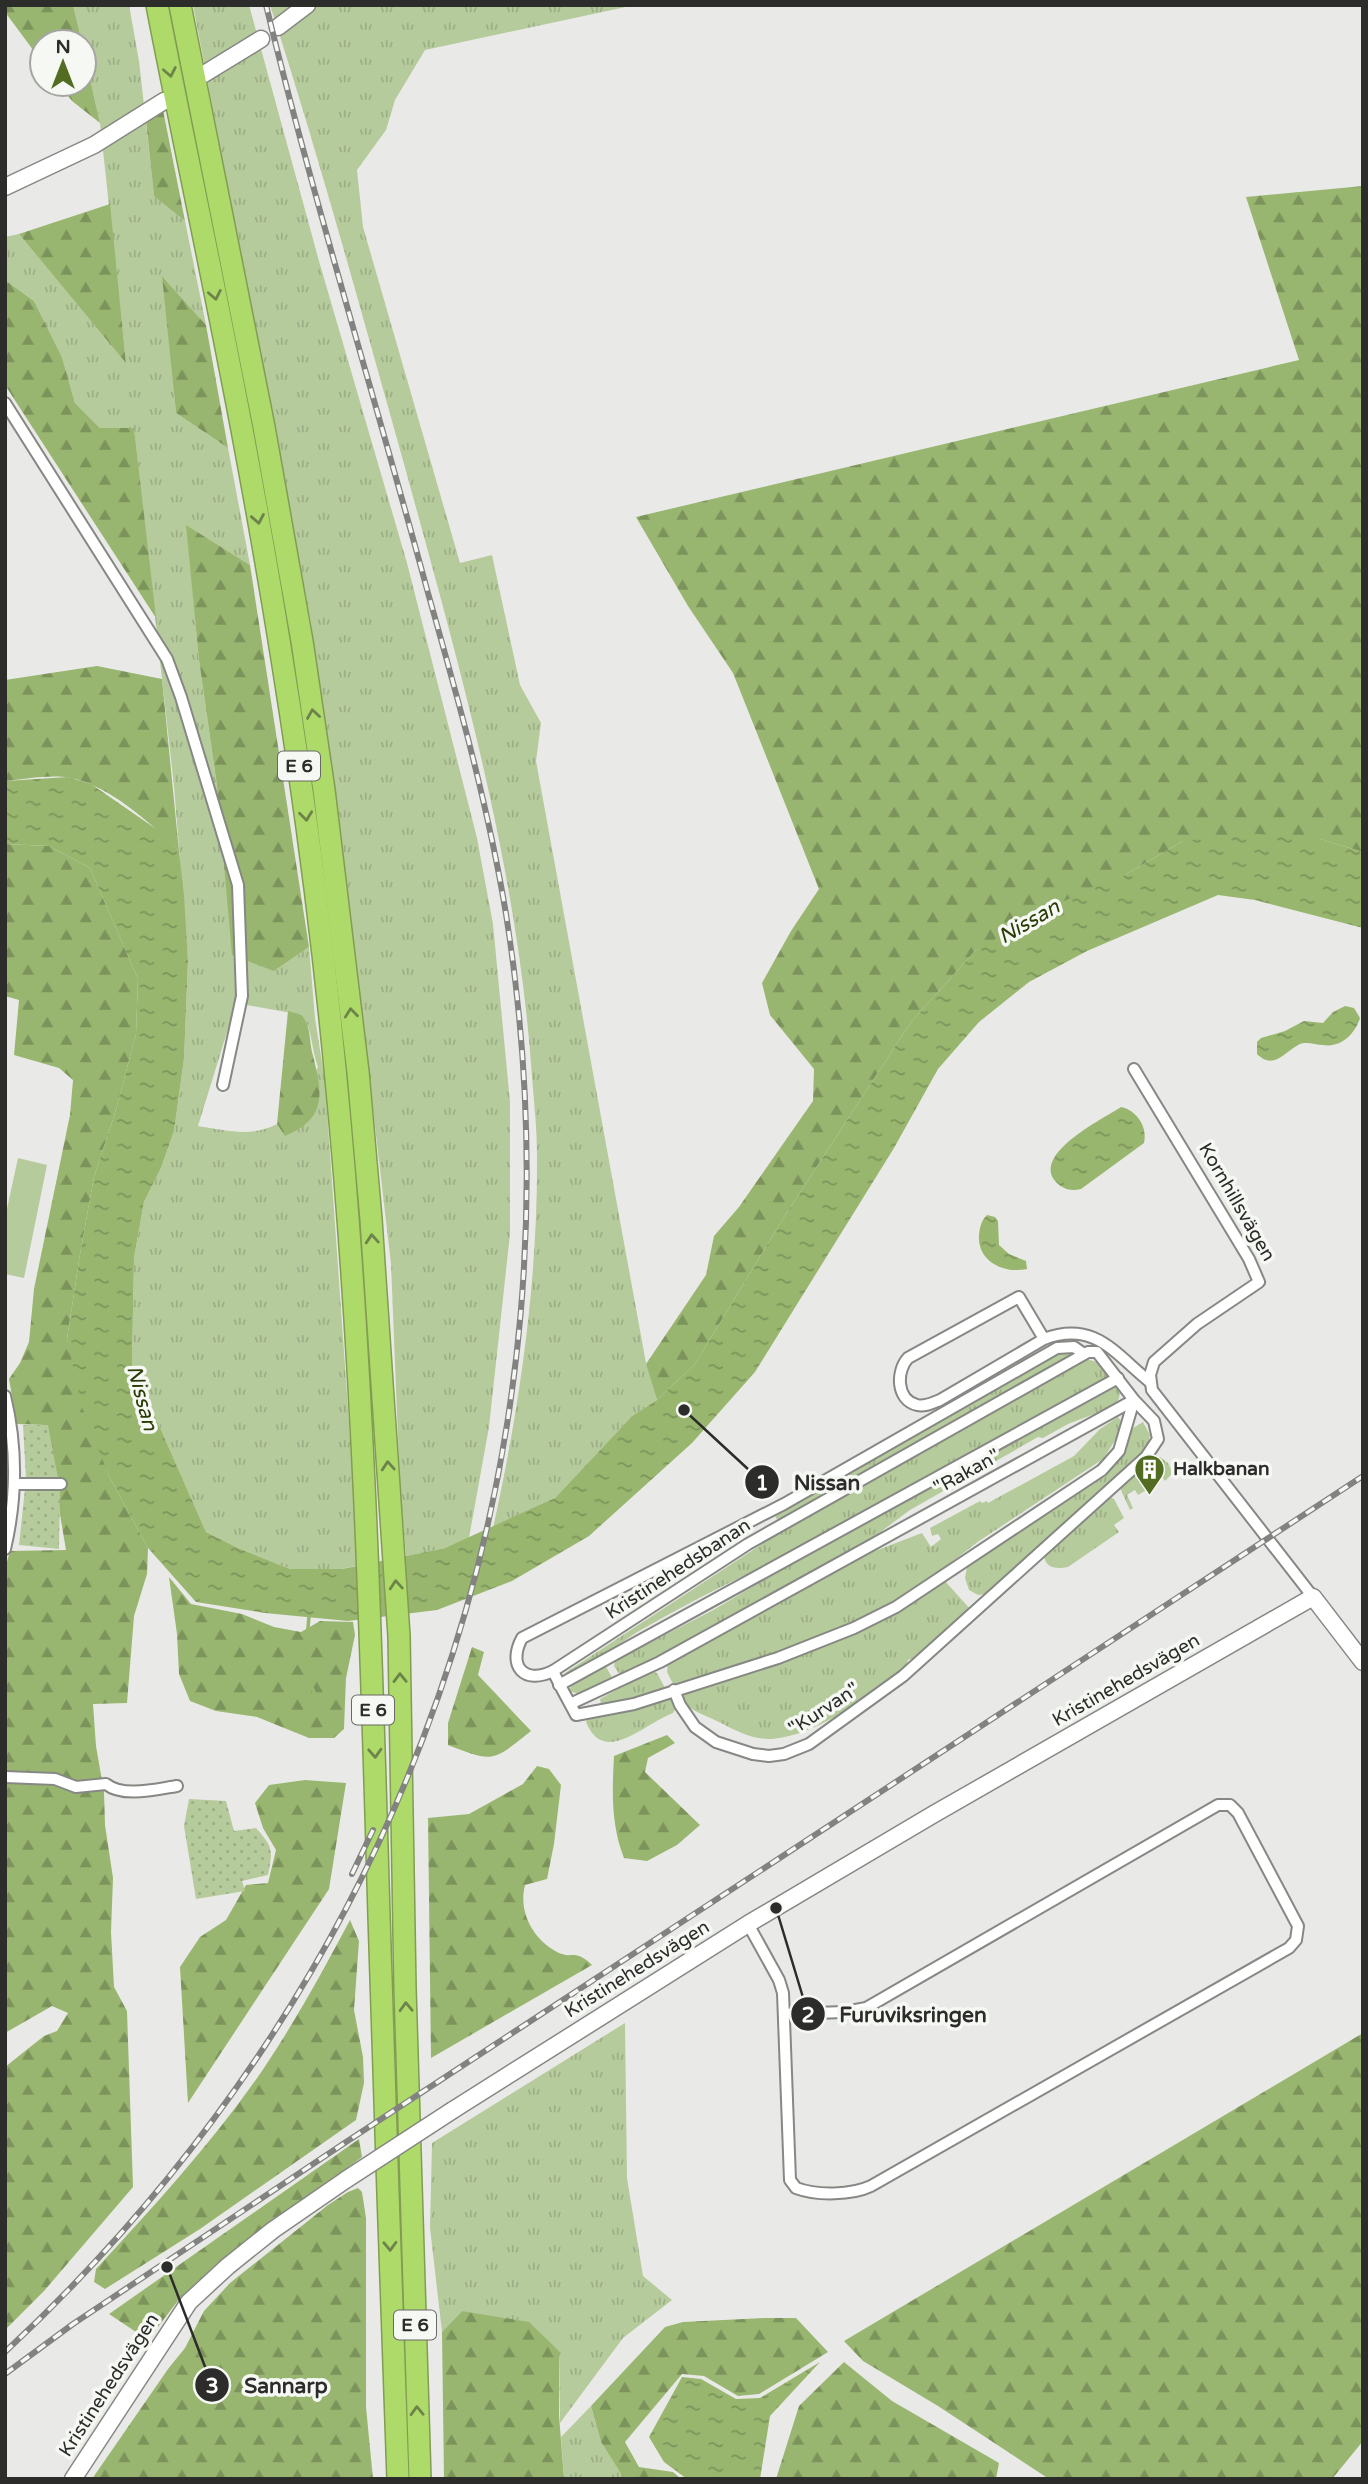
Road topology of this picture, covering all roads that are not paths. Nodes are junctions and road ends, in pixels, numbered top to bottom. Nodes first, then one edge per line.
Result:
1 (157, 5) edge
2 (180, 5) edge
3 (307, 5) edge
4 (278, 27) dead end
5 (261, 38) dead end
6 (204, 74) dead end
7 (164, 101) dead end
8 (5, 187) edge
9 (5, 403) edge
10 (1134, 1069) dead end
11 (223, 1085) dead end
12 (1044, 1339) junction
13 (1102, 1341) junction
14 (1089, 1353) junction
15 (1118, 1378) junction
16 (1150, 1382) junction
17 (5, 1396) edge
18 (1134, 1401) junction
19 (15, 1484) junction
20 (61, 1484) dead end
21 (5, 1549) edge
22 (1312, 1597) junction
23 (1363, 1662) edge
24 (553, 1671) junction
25 (559, 1685) junction
26 (674, 1690) junction
27 (570, 1704) junction
28 (5, 1777) edge
29 (177, 1786) dead end
30 (748, 1924) junction
31 (784, 2014) junction
32 (73, 2479) edge
33 (398, 2479) edge
34 (420, 2479) edge

1 -> 33 highway, E 6
34 -> 2 highway, E 6
3 - 4 street
5 - 6 street
7 - 8 street
9 - 11 street
10 - 16 street, Kornhillsvägen
12 - 12 street
12 - 13 street
13 - 14 street
13 - 16 street
14 - 15 street
14 - 24 street, Kristinehedsbanan
14 - 24 street
15 - 18 street
15 - 25 street
16 - 22 street
17 - 19 street
18 - 26 street
18 - 26 street, "Kurvan"
18 - 27 street, "Rakan"
19 - 20 street
19 - 21 street
22 - 23 street
22 - 30 street, Kristinehedsvägen
24 - 25 street
25 - 27 street
26 - 27 street
28 - 29 street
30 - 31 street
30 - 32 street, Kristinehedsvägen, bridge
31 - 31 street

